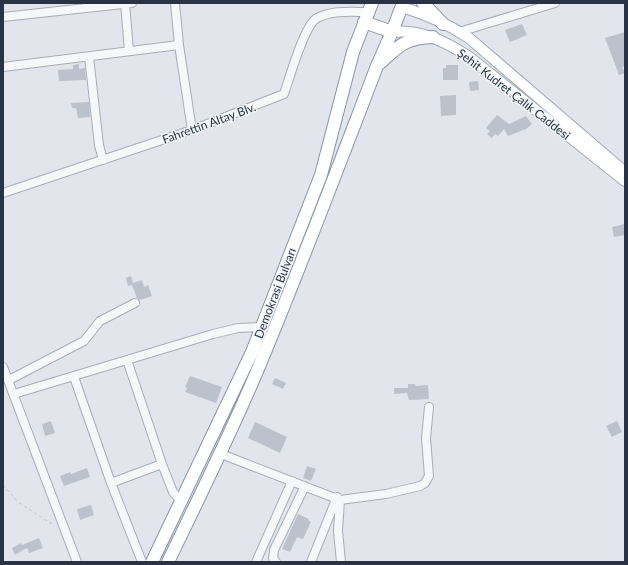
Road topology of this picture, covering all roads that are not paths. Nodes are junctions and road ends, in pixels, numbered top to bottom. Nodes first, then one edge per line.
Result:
1 (128, 3) edge
2 (174, 3) edge
3 (423, 3) edge
4 (555, 3) edge
5 (399, 4) edge
6 (368, 12) edge
7 (3, 17) edge
8 (444, 24) junction
9 (392, 32) junction
10 (459, 32) junction
11 (433, 37) junction
12 (179, 45) junction
13 (129, 51) junction
14 (89, 57) junction
15 (376, 66) junction
16 (3, 67) edge
17 (192, 130) junction
18 (103, 160) junction
19 (625, 172) edge
20 (625, 181) edge
21 (3, 193) edge
22 (135, 303) dead end
23 (262, 327) junction
24 (127, 360) junction
25 (3, 367) edge
26 (74, 376) junction
27 (9, 380) junction
28 (14, 394) junction
29 (429, 407) dead end
30 (221, 454) junction
31 (162, 464) junction
32 (292, 481) junction
33 (111, 483) junction
34 (305, 486) junction
35 (339, 498) junction
36 (181, 501) junction
37 (77, 562) edge
38 (142, 562) edge
39 (152, 562) edge
40 (168, 562) edge
41 (256, 562) edge
42 (276, 562) edge
43 (311, 562) edge
44 (341, 562) edge

1 - 7 street
1 - 13 street
2 - 12 street
3 - 8 highway
4 - 10 street
5 - 8 main road, Şehit Kudret Çalık Caddesi
5 - 9 highway, Demokrasi Bulvarı
6 - 9 highway
6 - 17 street, Fahrettin Altay Blv.
6 - 23 highway, Demokrasi Bulvarı
8 - 10 main road, Şehit Kudret Çalık Caddesi
9 - 11 main road, Şehit Kudret Çalık Caddesi
9 - 15 highway, Demokrasi Bulvarı
10 - 19 main road, Şehit Kudret Çalık Caddesi
11 - 15 highway
11 - 20 main road, Şehit Kudret Çalık Caddesi
12 - 13 street
12 - 17 street
13 - 14 street
14 - 16 street
14 - 18 street
15 - 30 highway, Demokrasi Bulvarı
17 - 18 street, Fahrettin Altay Blv.
18 - 21 street, Fahrettin Altay Blv.
22 - 27 street
23 - 24 street
23 - 36 highway, Demokrasi Bulvarı
24 - 26 street
24 - 31 street
25 - 27 street
26 - 28 street
26 - 33 street
27 - 28 street
28 - 37 street
29 - 35 street
30 - 32 street
30 - 40 highway, Demokrasi Bulvarı
31 - 33 street
31 - 36 street
32 - 34 street
32 - 41 street
33 - 38 street
34 - 35 street
34 - 42 street
35 - 43 street
35 - 44 street
36 - 39 highway, Demokrasi Bulvarı

